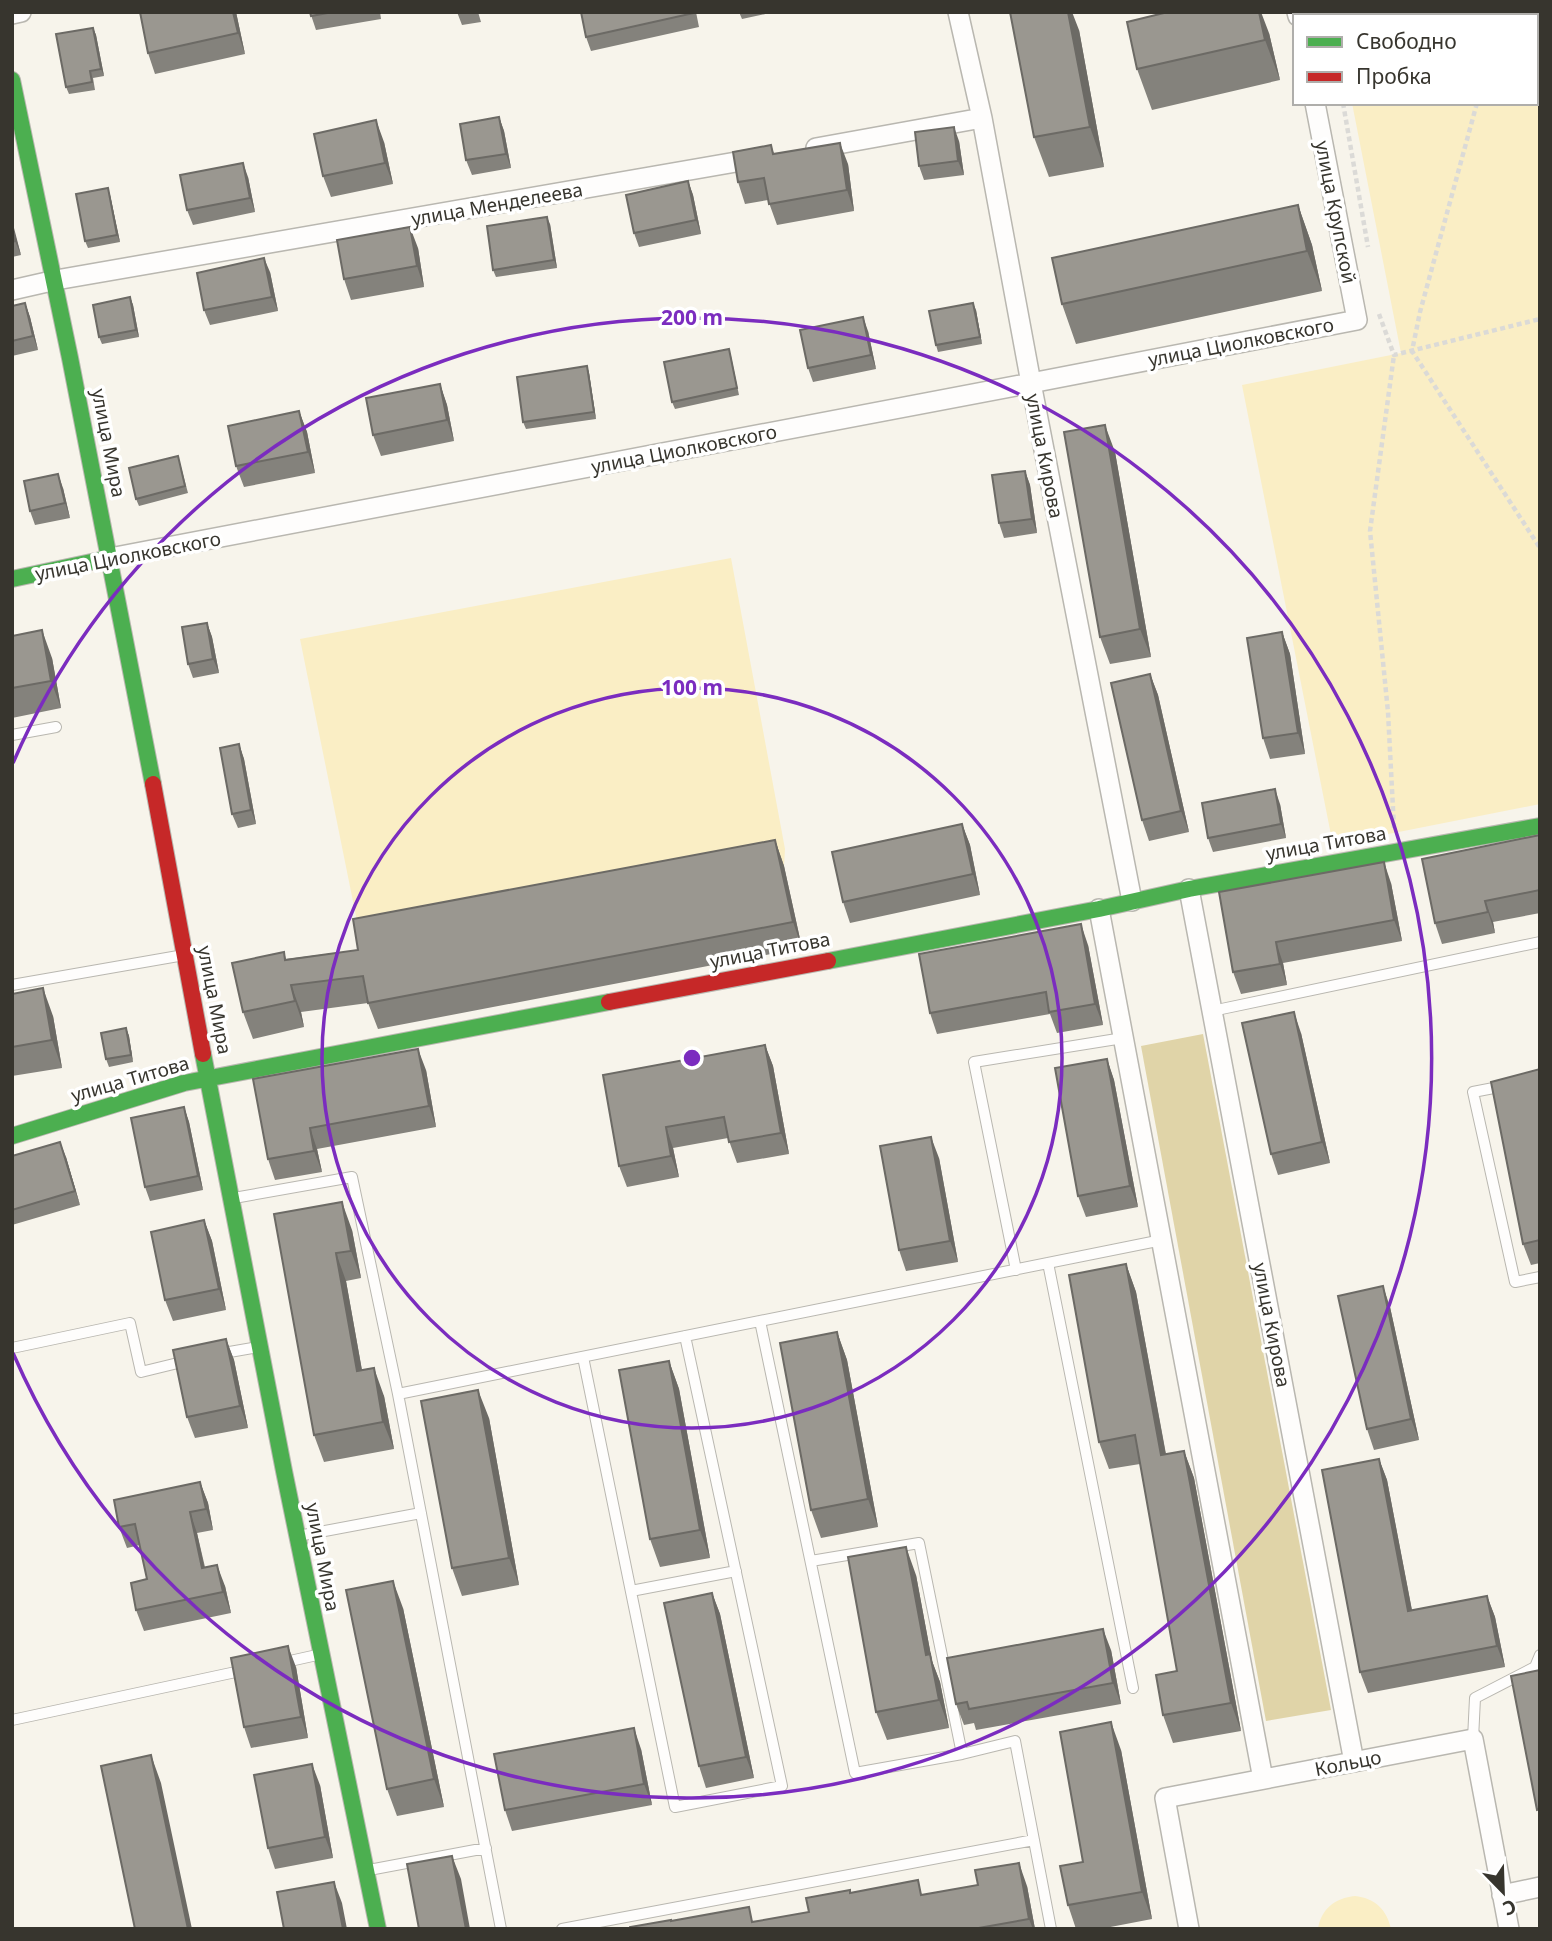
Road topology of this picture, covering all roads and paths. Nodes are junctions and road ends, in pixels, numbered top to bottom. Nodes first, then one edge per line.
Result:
1 (22, 12) edge
2 (958, 12) edge
3 (12, 14) edge
4 (12, 79) edge
5 (1315, 105) edge
6 (1476, 105) edge
7 (982, 118) junction
8 (804, 150) edge
9 (777, 155) edge
10 (56, 280) junction
11 (12, 290) edge
12 (1379, 313) dead end
13 (1540, 319) edge
14 (1357, 320) joint
15 (1412, 351) junction
16 (1394, 355) junction
17 (1031, 383) junction
18 (1540, 548) edge
19 (110, 558) junction
20 (12, 579) edge
21 (56, 727) dead end
22 (12, 735) edge
23 (1540, 826) edge
24 (1395, 852) junction
25 (1189, 889) junction
26 (1132, 901) junction
27 (1099, 909) junction
28 (1540, 942) edge
29 (185, 955) junction
30 (12, 985) edge
31 (1212, 1011) junction
32 (1124, 1038) junction
33 (208, 1078) junction
34 (1513, 1084) edge
35 (12, 1136) edge
36 (231, 1198) junction
37 (1162, 1240) junction
38 (1048, 1263) junction
39 (1016, 1270) junction
40 (1540, 1277) edge
41 (760, 1321) junction
42 (685, 1336) junction
43 (260, 1346) junction
44 (12, 1349) edge
45 (213, 1355) edge
46 (583, 1357) junction
47 (201, 1358) edge
48 (398, 1394) junction
49 (421, 1513) junction
50 (298, 1536) junction
51 (811, 1561) junction
52 (736, 1571) junction
53 (631, 1591) junction
54 (321, 1655) junction
55 (1540, 1655) edge
56 (272, 1664) edge
57 (259, 1667) edge
58 (1133, 1688) dead end
59 (12, 1720) edge
60 (1473, 1739) junction
61 (962, 1754) junction
62 (1354, 1762) junction
63 (1263, 1779) junction
64 (1034, 1840) junction
65 (486, 1848) junction
66 (366, 1871) junction
67 (1540, 1887) edge
68 (1502, 1895) junction
69 (378, 1929) edge
70 (501, 1929) edge
71 (562, 1929) edge
72 (1051, 1929) edge
73 (1189, 1929) edge
74 (1509, 1929) edge

1 - 3 street
2 - 7 street, улица Кирова
4 - 10 street, улица Мира
5 - 14 street, улица Крупской
6 - 15 path
7 - 8 street
7 - 17 street, улица Кирова
9 - 10 street, улица Менделеева
10 - 11 street, улица Менделеева
10 - 19 street, улица Мира
12 - 16 path
13 - 15 path
14 - 17 street, улица Циолковского
15 - 16 path
15 - 18 path
16 - 24 path
17 - 19 street, улица Циолковского
17 - 26 street, улица Кирова
19 - 20 street, улица Циолковского
19 - 29 street, улица Мира
21 - 22 lane
23 - 24 street, улица Титова
24 - 25 street, улица Титова
25 - 26 street, улица Титова
25 - 31 street, улица Кирова
26 - 27 street, улица Титова
27 - 32 street
27 - 33 street, улица Титова
28 - 31 lane
29 - 30 lane
29 - 33 street, улица Мира
31 - 62 street, улица Кирова
32 - 37 street
32 - 39 lane
33 - 35 street, улица Титова
33 - 36 street, улица Мира
34 - 40 lane
36 - 43 street, улица Мира
36 - 48 lane
37 - 38 lane
37 - 63 street
38 - 39 lane
38 - 58 lane
39 - 41 lane
41 - 42 lane
41 - 51 lane
42 - 46 lane
42 - 52 lane
43 - 45 lane
43 - 50 street, улица Мира
44 - 47 lane
46 - 48 lane
46 - 53 lane
48 - 49 lane
49 - 50 lane
49 - 65 lane
50 - 54 street, улица Мира
51 - 61 lane
51 - 61 lane
52 - 53 lane
52 - 53 lane
54 - 56 lane
54 - 66 street, улица Мира
55 - 60 lane
57 - 59 lane
60 - 62 street, Кольцо
60 - 68 street
61 - 64 lane
62 - 63 street, Кольцо
63 - 73 street, Кольцо
64 - 71 lane
64 - 72 lane
65 - 66 lane
65 - 70 lane
66 - 69 street, улица Мира
67 - 68 street
68 - 74 street

